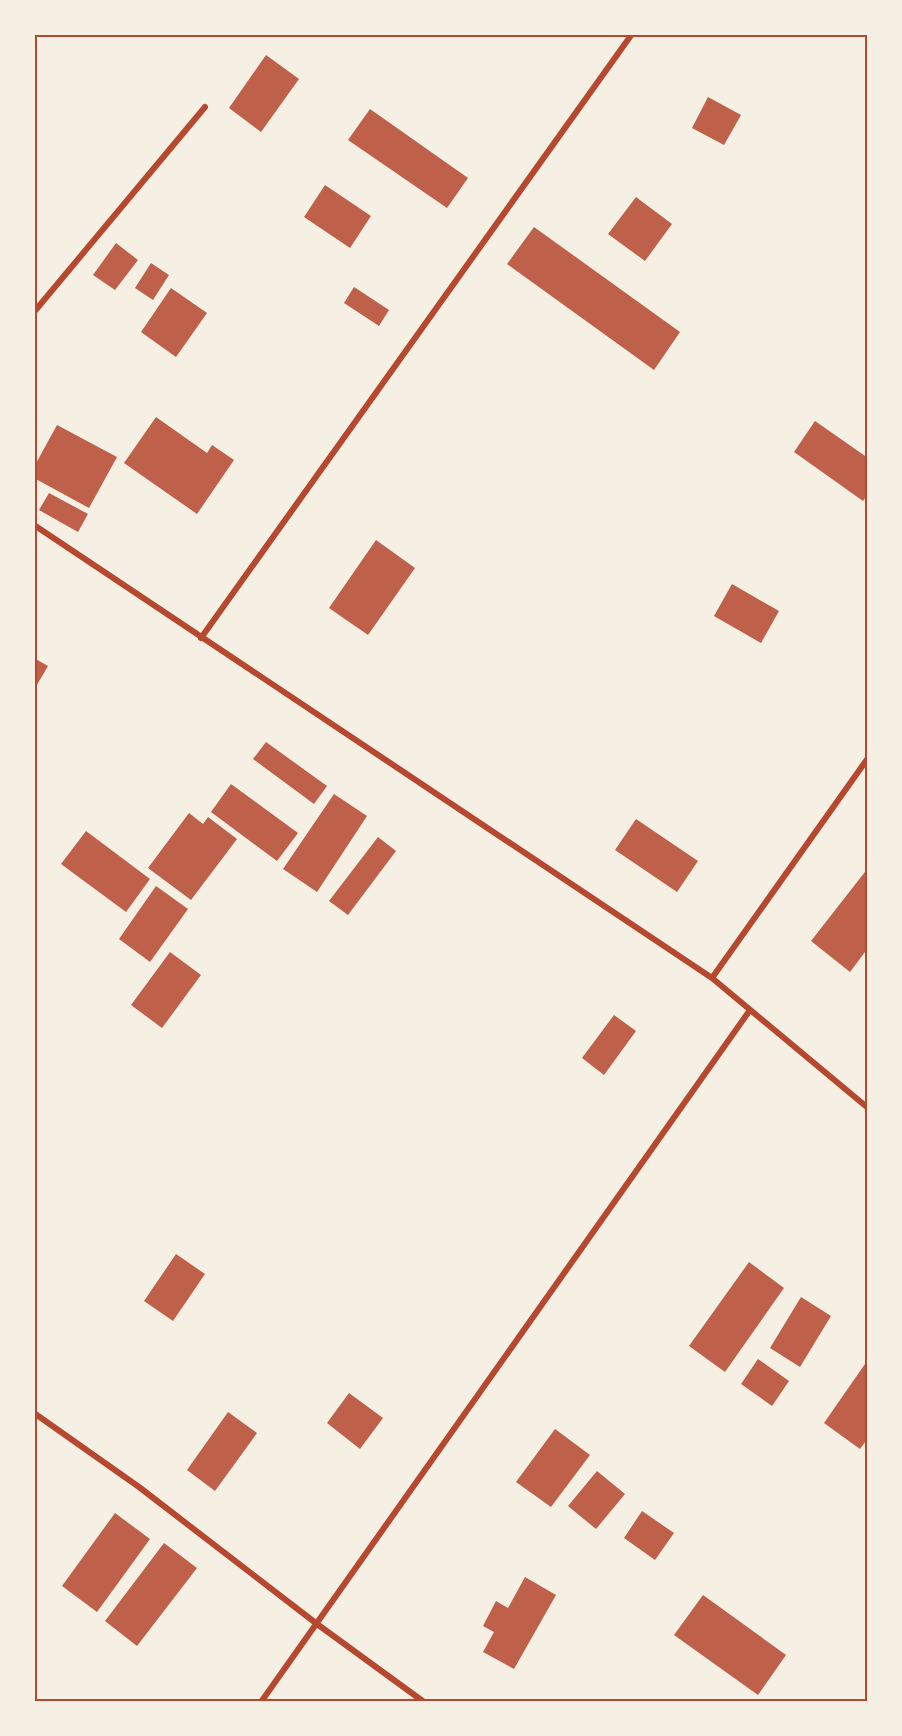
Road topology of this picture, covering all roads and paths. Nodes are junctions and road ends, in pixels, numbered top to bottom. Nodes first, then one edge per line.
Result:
1 (632, 34) edge
2 (205, 107) dead end
3 (34, 312) edge
4 (34, 525) edge
5 (201, 638) junction
6 (867, 758) edge
7 (712, 978) junction
8 (750, 1010) junction
9 (867, 1108) edge
10 (34, 1413) edge
11 (317, 1624) junction
12 (261, 1701) edge
13 (424, 1701) edge

1 - 5 street
2 - 3 street
4 - 5 street
5 - 7 street
6 - 7 street
7 - 8 street
8 - 9 street
8 - 11 street
10 - 11 street
11 - 12 street
11 - 13 street

